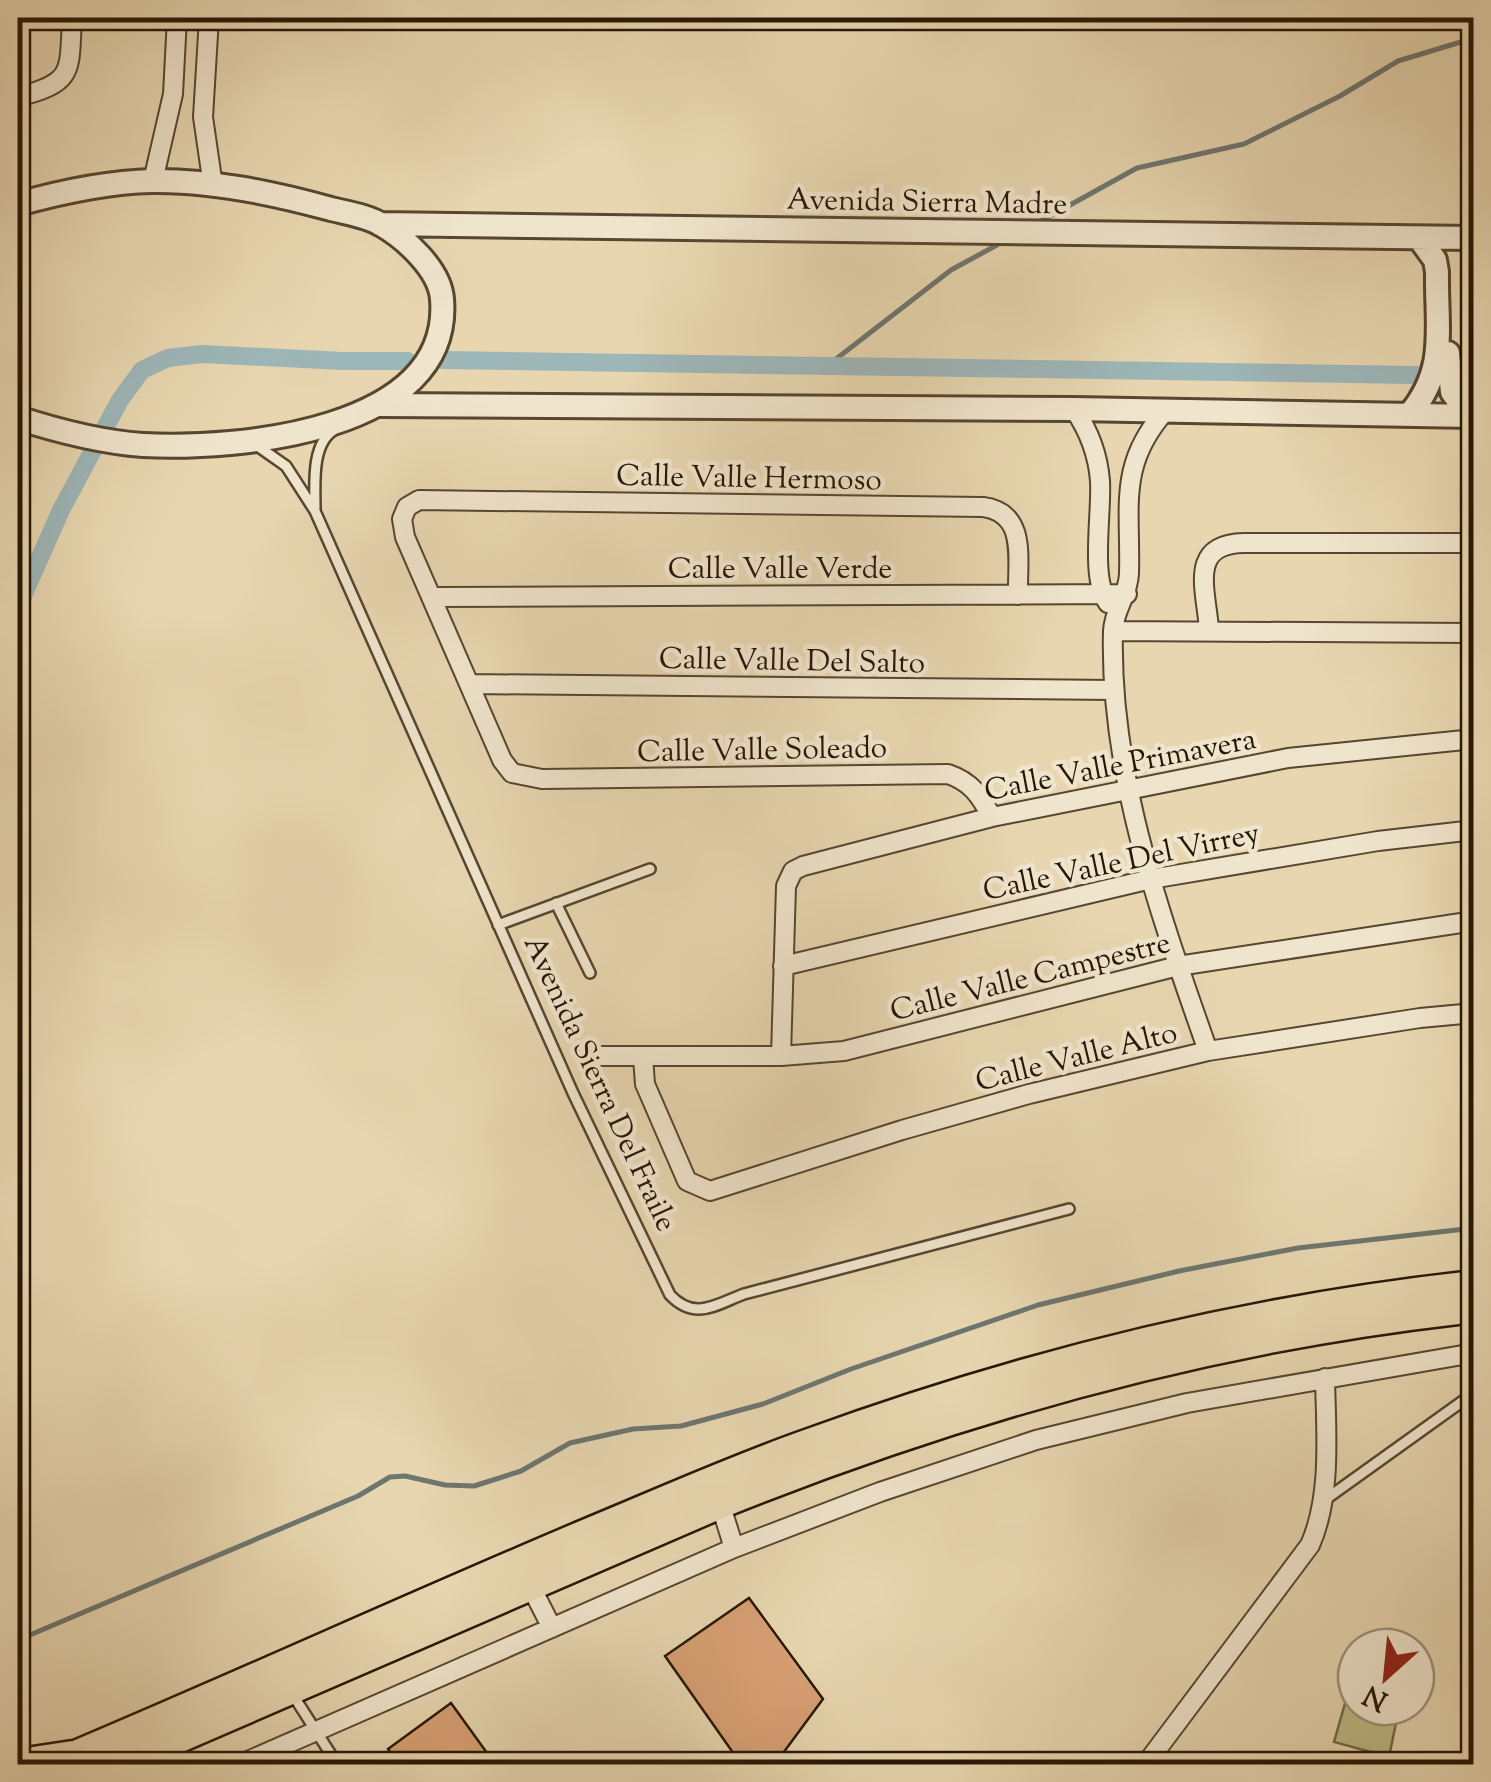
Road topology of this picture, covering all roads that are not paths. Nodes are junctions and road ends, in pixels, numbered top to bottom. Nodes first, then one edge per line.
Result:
1 (72, 18) edge
2 (176, 18) edge
3 (209, 18) edge
4 (18, 98) edge
5 (153, 181) junction
6 (213, 186) junction
7 (18, 204) edge
8 (380, 224) junction
9 (1419, 238) junction
10 (1467, 238) edge
11 (1074, 408) junction
12 (374, 409) junction
13 (1166, 410) junction
14 (1409, 415) junction
15 (1472, 416) edge
16 (18, 418) edge
17 (248, 442) junction
18 (1130, 479) junction
19 (1100, 480) junction
20 (315, 511) junction
21 (1474, 543) edge
22 (1127, 594) junction
23 (1018, 595) junction
24 (1102, 595) junction
25 (433, 597) junction
26 (1114, 622) junction
27 (1210, 629) junction
28 (1474, 633) edge
29 (470, 684) junction
30 (1114, 690) junction
31 (1474, 739) edge
32 (1130, 792) junction
33 (992, 817) junction
34 (1474, 830) edge
35 (650, 868) dead end
36 (1151, 878) junction
37 (556, 904) junction
38 (1474, 921) edge
39 (498, 925) junction
40 (783, 966) junction
41 (1178, 966) junction
42 (590, 973) dead end
43 (1474, 1013) edge
44 (1208, 1051) junction
45 (599, 1056) dead end
46 (781, 1056) junction
47 (643, 1057) junction
48 (1069, 1209) dead end
49 (1474, 1286) edge
50 (1474, 1307) edge
51 (1474, 1353) edge
52 (1325, 1378) junction
53 (1474, 1393) edge
54 (1323, 1501) junction
55 (720, 1504) junction
56 (734, 1548) junction
57 (530, 1585) junction
58 (552, 1628) junction
59 (290, 1688) junction
60 (314, 1733) junction
61 (69, 1760) edge
62 (20, 1764) edge
63 (117, 1764) edge
64 (241, 1764) edge
65 (336, 1764) edge
66 (1146, 1764) edge

1 - 4 street
2 - 5 street
3 - 6 street
5 - 6 street
5 - 7 street
6 - 8 street
8 - 9 street, Avenida Sierra Madre
8 - 12 street
9 - 10 street, Avenida Sierra Madre
9 - 14 street
10 - 15 street
11 - 12 street
11 - 13 street
11 - 19 street
12 - 17 street
12 - 20 lane, Avenida Sierra Del Fraile
13 - 14 street
13 - 18 street
14 - 15 street
16 - 17 street
17 - 20 lane, Avenida Sierra Del Fraile
18 - 19 street
18 - 22 street
19 - 24 street
20 - 39 lane, Avenida Sierra Del Fraile
21 - 27 street
22 - 24 street, Calle Valle Verde
22 - 26 street
23 - 24 street, Calle Valle Verde
23 - 25 street, Calle Valle Verde
23 - 25 street, Calle Valle Hermoso
24 - 26 street
25 - 29 street
26 - 27 street
26 - 30 street
27 - 28 street
29 - 30 street, Calle Valle Del Salto
29 - 33 street, Calle Valle Soleado
30 - 32 street
31 - 32 street, Calle Valle Primavera
32 - 33 street, Calle Valle Primavera
32 - 36 street
33 - 40 street, Calle Valle Primavera
34 - 36 street, Calle Valle Del Virrey
35 - 37 lane
36 - 40 street, Calle Valle Del Virrey
36 - 41 street
37 - 39 lane
37 - 42 lane
38 - 41 street, Calle Valle Campestre
39 - 48 lane, Avenida Sierra Del Fraile
40 - 46 street
41 - 44 street
41 - 46 street, Calle Valle Campestre
43 - 44 street, Calle Valle Alto
44 - 47 street, Calle Valle Alto
45 - 47 street, Calle Valle Campestre
46 - 47 street, Calle Valle Campestre
49 - 61 highway
50 - 55 highway
51 - 52 street
52 - 54 street
52 - 56 street
53 - 54 lane
54 - 66 street
55 - 56 street
55 - 57 highway
56 - 58 street
57 - 58 street
57 - 59 highway
58 - 60 street
59 - 60 lane
59 - 63 highway
60 - 64 street
60 - 65 lane
61 - 62 highway

